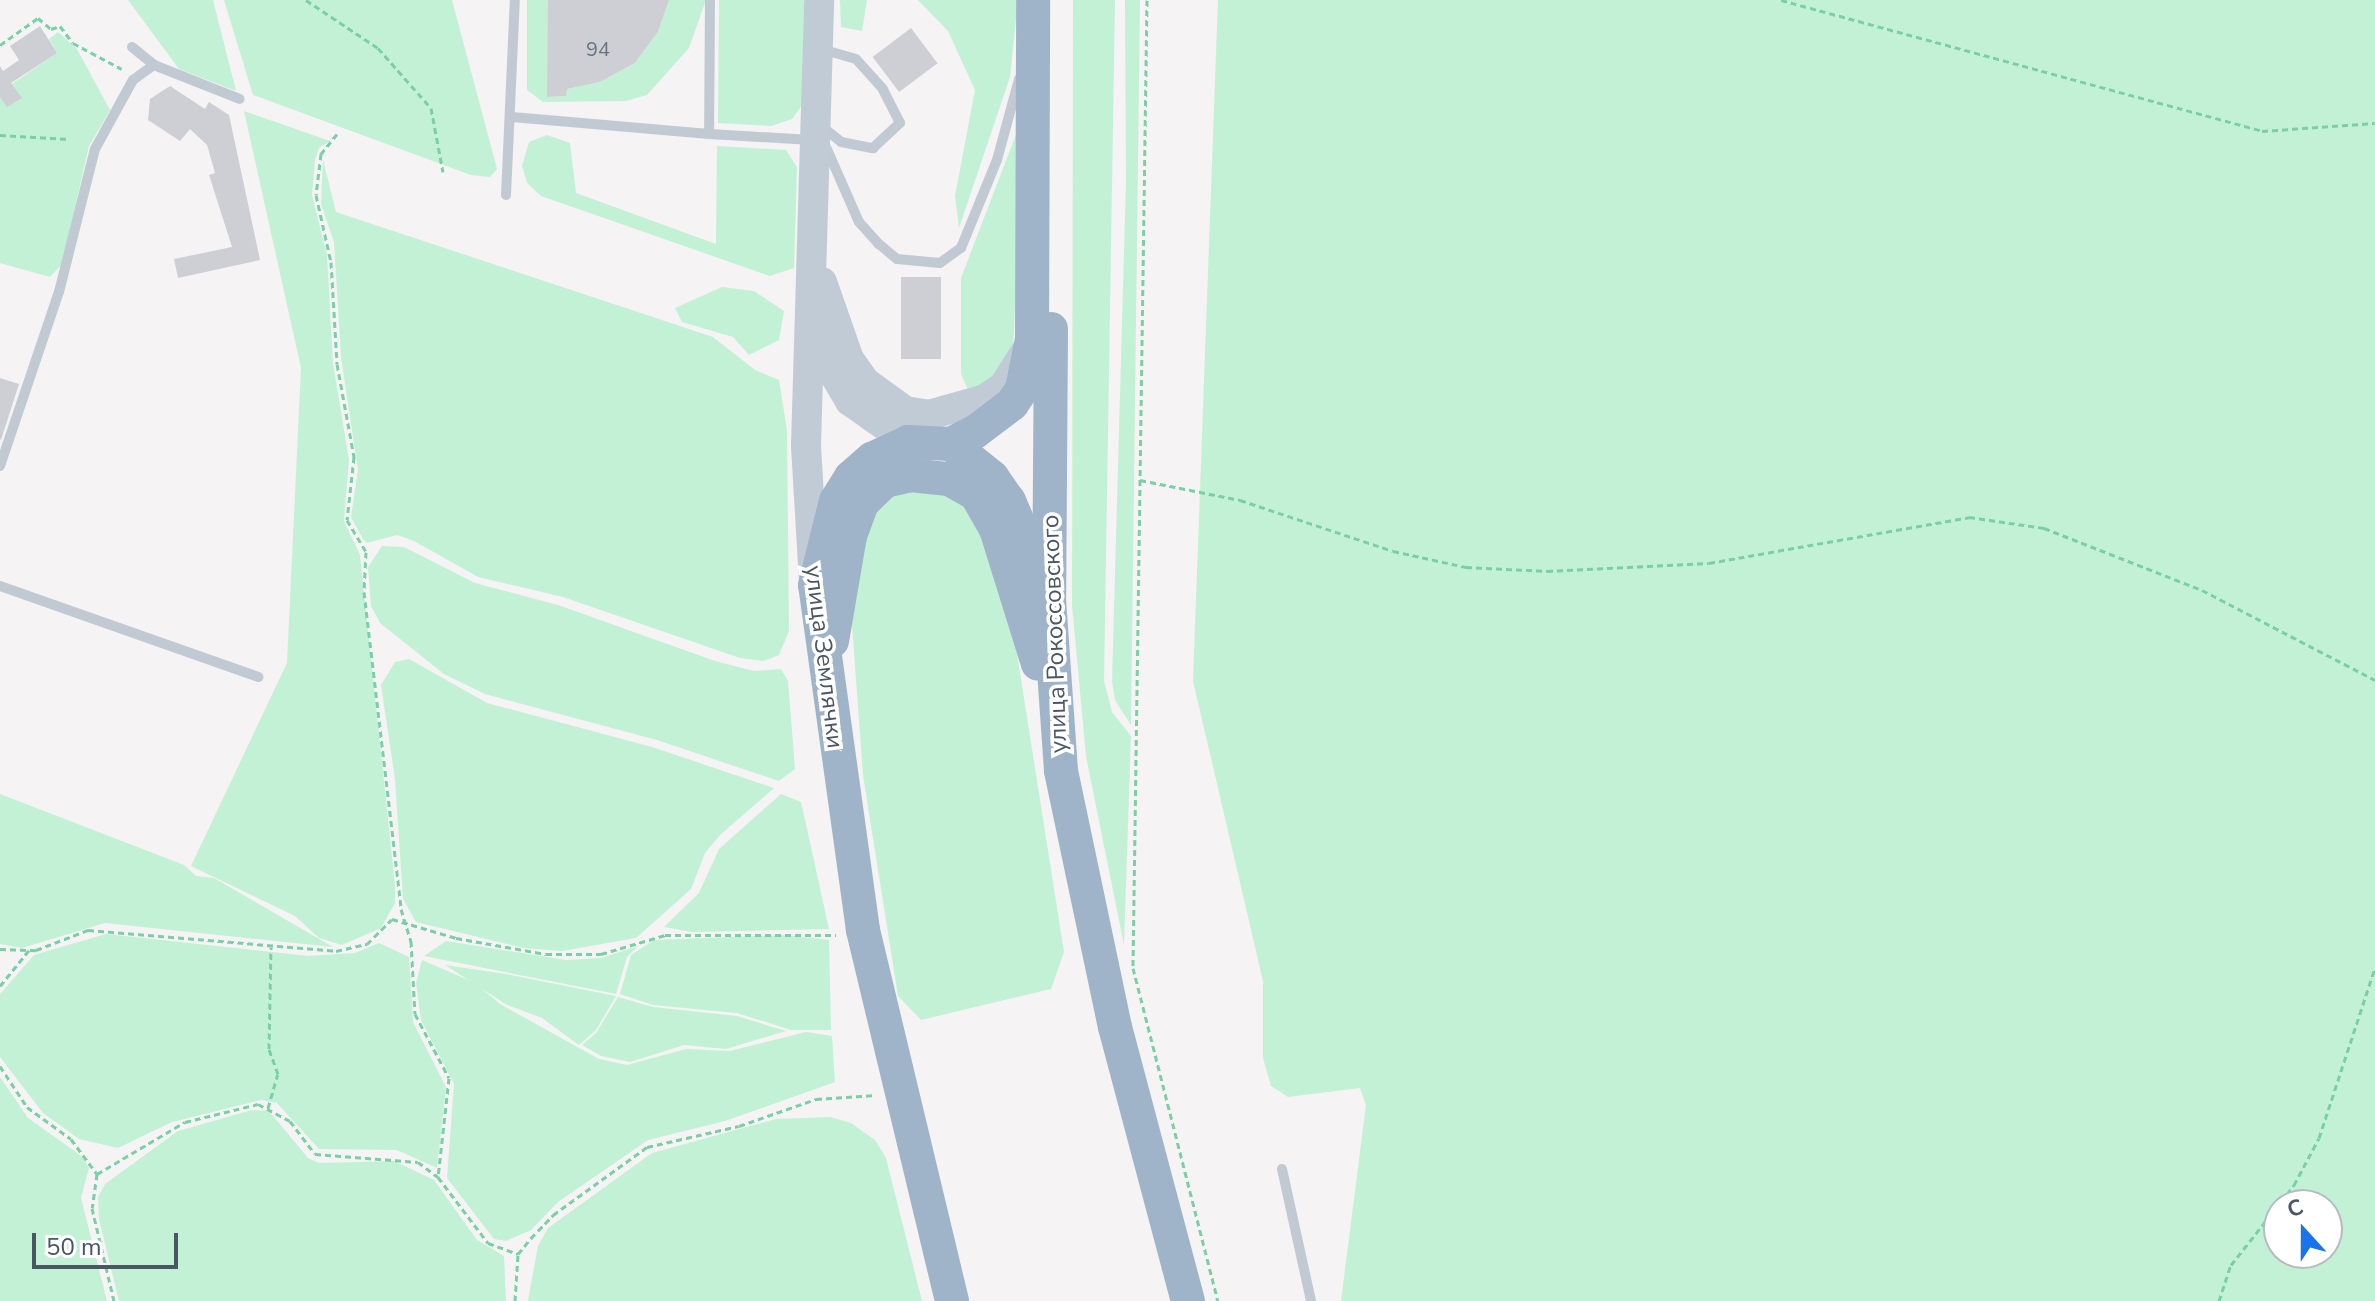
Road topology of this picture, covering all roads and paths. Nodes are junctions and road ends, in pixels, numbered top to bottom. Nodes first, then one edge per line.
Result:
1 (306, 0) edge
2 (515, 0) edge
3 (710, 0) edge
4 (819, 0) edge
5 (1054, 0) edge
6 (1147, 0) edge
7 (1781, 0) edge
8 (1033, 14) edge
9 (51, 29) junction
10 (44, 32) dead end
11 (0, 45) edge
12 (132, 47) dead end
13 (819, 49) junction
14 (154, 65) junction
15 (133, 80) junction
16 (240, 99) dead end
17 (512, 117) junction
18 (2375, 123) edge
19 (818, 132) junction
20 (337, 134) dead end
21 (709, 134) junction
22 (0, 135) edge
23 (69, 139) dead end
24 (443, 172) dead end
25 (506, 195) dead end
26 (813, 253) junction
27 (813, 337) junction
28 (1032, 339) junction
29 (908, 442) junction
30 (951, 444) junction
31 (0, 466) edge
32 (1140, 480) junction
33 (815, 585) junction
34 (0, 586) edge
35 (1049, 599) junction
36 (827, 669) junction
37 (258, 677) dead end
38 (2375, 680) edge
39 (1055, 724) junction
40 (408, 921) junction
41 (863, 930) junction
42 (271, 947) junction
43 (0, 949) edge
44 (29, 950) junction
45 (2375, 968) edge
46 (0, 986) edge
47 (0, 1066) edge
48 (900, 1093) junction
49 (268, 1108) junction
50 (1282, 1169) dead end
51 (97, 1174) junction
52 (438, 1177) junction
53 (518, 1254) junction
54 (1194, 1300) edge
55 (114, 1301) edge
56 (515, 1301) edge
57 (952, 1301) edge
58 (1311, 1301) edge
59 (2219, 1301) edge

1 - 24 path
2 - 17 lane
3 - 21 lane
4 - 13 main road, улица Землячки
5 - 35 highway, улица Рокоссовского
6 - 32 path
7 - 18 path
8 - 19 lane
8 - 28 highway
9 - 10 path
9 - 11 path
9 - 15 path
12 - 14 lane
13 - 19 main road, улица Землячки
13 - 19 lane
14 - 15 lane
14 - 16 lane
15 - 31 lane
17 - 21 lane
17 - 25 lane
19 - 21 lane
19 - 26 main road, улица Землячки
20 - 40 path
22 - 23 path
26 - 27 main road, улица Землячки
26 - 28 main road
27 - 29 main road
27 - 33 main road, улица Землячки
28 - 30 highway
29 - 30 highway
29 - 33 highway
30 - 35 highway
32 - 38 path
32 - 54 path
33 - 36 highway, улица Землячки
34 - 37 lane
35 - 39 highway, улица Рокоссовского
36 - 39 highway
36 - 41 highway, улица Землячки
39 - 54 highway, улица Рокоссовского
40 - 41 path
40 - 42 path
40 - 52 path
41 - 48 highway, улица Землячки
42 - 44 path
42 - 49 path
43 - 44 path
44 - 46 path
45 - 59 path
47 - 51 path
48 - 53 path
48 - 57 highway, улица Землячки
49 - 51 path
49 - 52 path
50 - 58 lane
51 - 55 path
52 - 53 path
53 - 56 path

